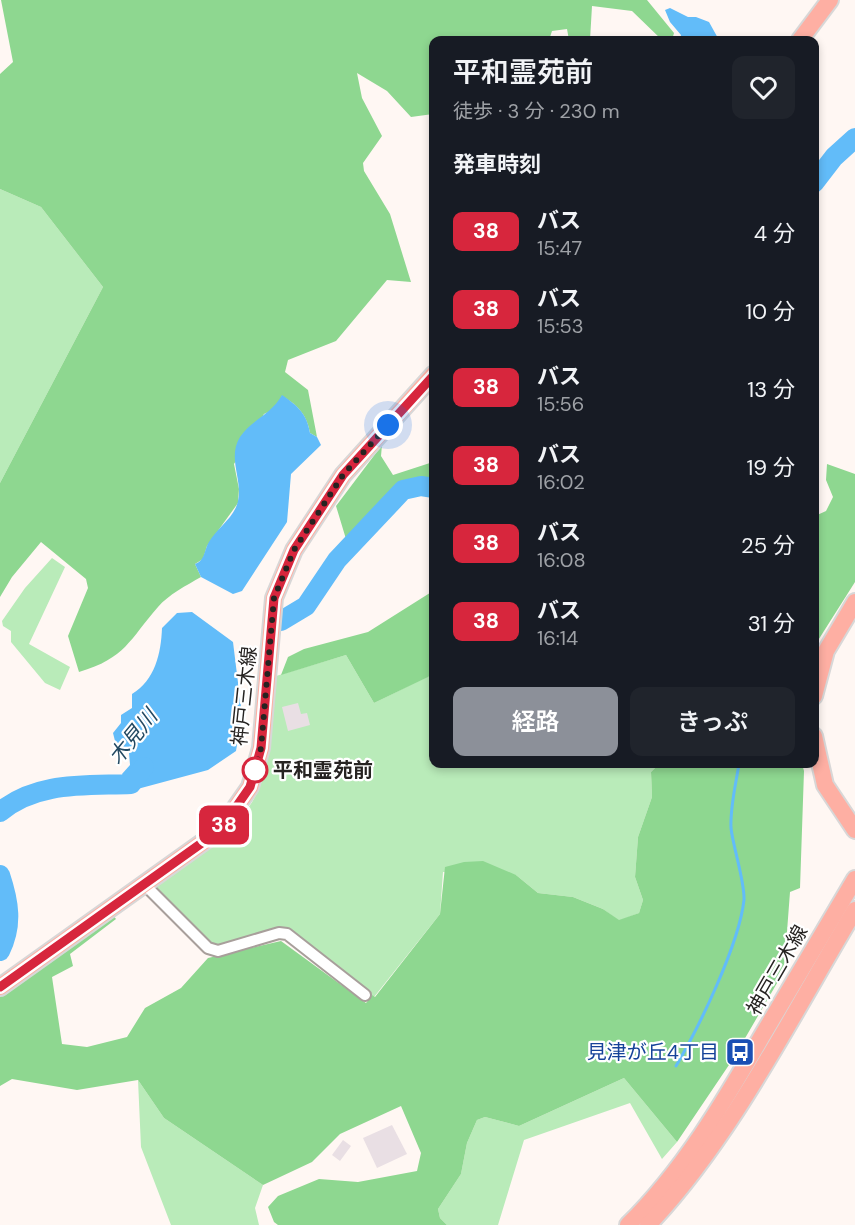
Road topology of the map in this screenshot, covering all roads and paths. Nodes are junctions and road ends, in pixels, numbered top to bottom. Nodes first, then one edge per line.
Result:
1 (830, 0) edge
2 (803, 36) edge
3 (429, 380) edge
4 (855, 602) edge
5 (819, 677) edge
6 (819, 758) edge
7 (855, 830) edge
8 (855, 879) edge
9 (145, 885) junction
10 (855, 910) edge
11 (0, 987) edge
12 (365, 995) dead end
13 (628, 1225) edge
14 (648, 1225) edge

1 - 2 main road
3 - 9 main road, 神戸三木線
4 - 5 main road
6 - 7 main road
8 - 13 main road, 神戸三木線
9 - 11 main road, 神戸三木線
9 - 12 street
10 - 14 main road, 神戸三木線

